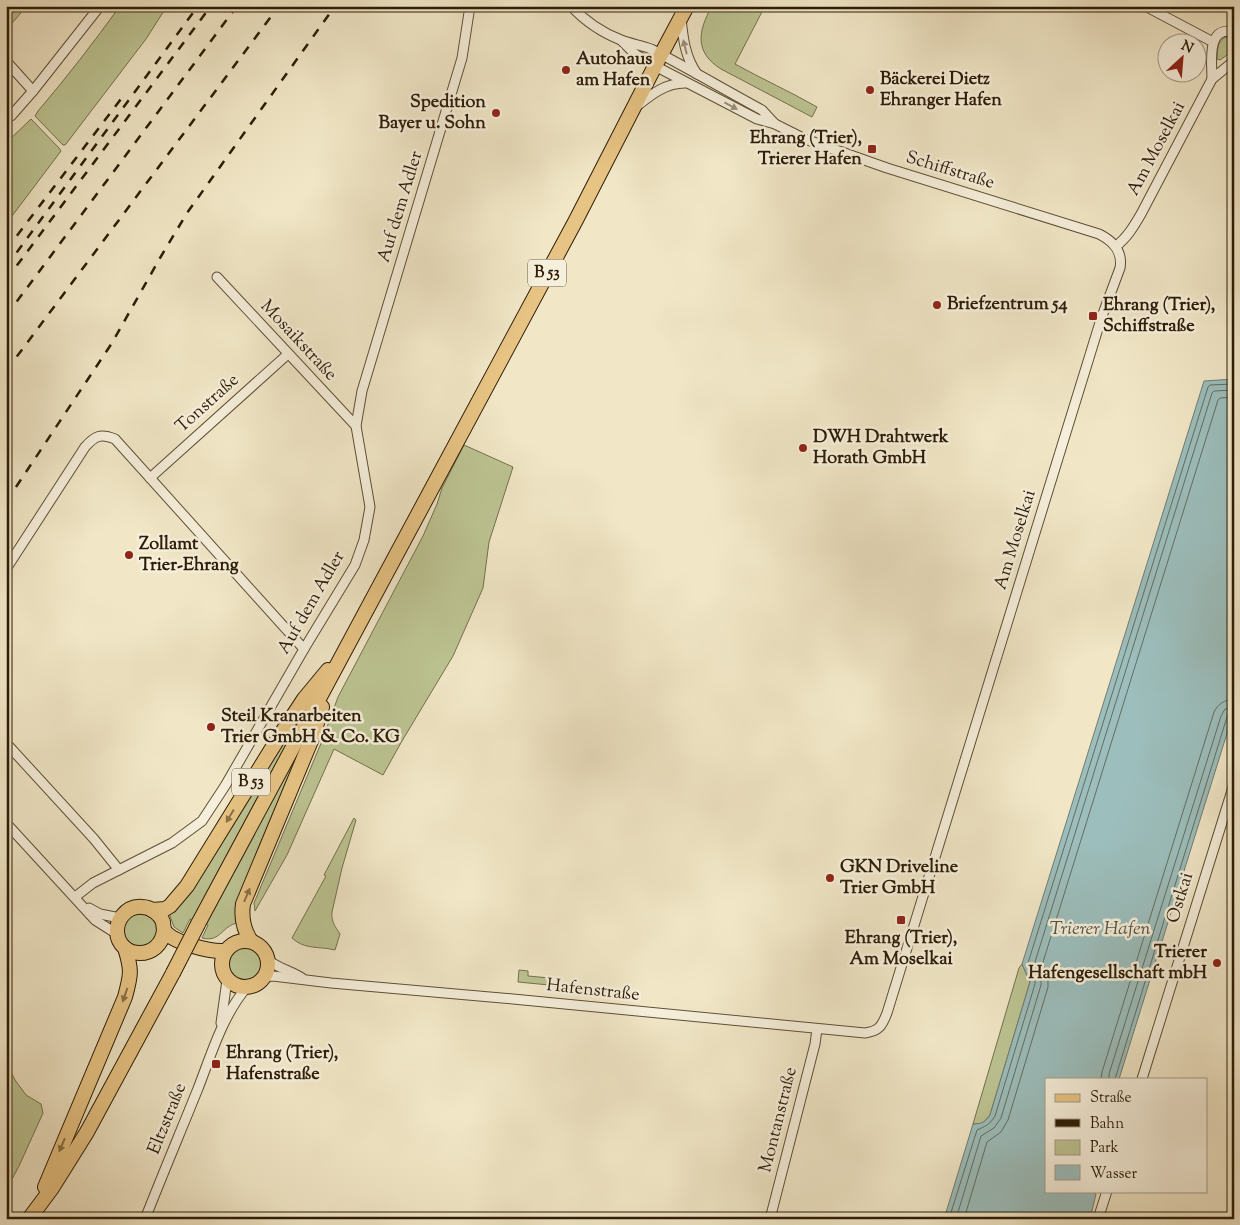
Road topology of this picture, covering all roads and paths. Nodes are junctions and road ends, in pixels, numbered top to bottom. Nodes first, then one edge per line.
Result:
1 (100, 6) edge
2 (470, 6) edge
3 (571, 6) edge
4 (1145, 6) edge
5 (684, 12) edge
6 (1234, 32) edge
7 (622, 40) junction
8 (1213, 42) junction
9 (658, 60) junction
10 (6, 61) edge
11 (1234, 61) edge
12 (697, 74) junction
13 (1212, 79) junction
14 (688, 83) junction
15 (33, 91) junction
16 (633, 109) junction
17 (8, 115) edge
18 (775, 124) junction
19 (1116, 246) junction
20 (218, 277) dead end
21 (288, 354) junction
22 (356, 426) junction
23 (150, 478) junction
24 (6, 569) edge
25 (347, 647) junction
26 (304, 649) junction
27 (338, 664) junction
28 (6, 743) edge
29 (1234, 784) edge
30 (6, 823) edge
31 (119, 870) junction
32 (74, 898) junction
33 (152, 910) junction
34 (120, 918) junction
35 (164, 930) junction
36 (117, 934) junction
37 (250, 941) junction
38 (157, 947) junction
39 (125, 948) junction
40 (225, 950) junction
41 (268, 960) junction
42 (225, 975) junction
43 (264, 977) junction
44 (304, 980) junction
45 (247, 987) junction
46 (879, 1028) joint
47 (817, 1029) junction
48 (220, 1031) junction
49 (1142, 1078) edge
50 (1107, 1192) edge
51 (32, 1216) edge
52 (145, 1219) edge
53 (770, 1219) edge
54 (1098, 1219) edge

1 - 15 street
2 - 22 street, Auf dem Adler
3 - 7 street
4 - 8 street
5 - 9 main road, B 53
12 -> 5 street
6 - 8 street
7 - 9 street
7 - 9 street
8 - 13 street, Am Moselkai
9 - 12 street, Schiffstraße
9 - 14 street, Schiffstraße
9 - 16 main road, B 53
10 - 15 street
11 - 13 street, Am Moselkai
12 - 18 street, Schiffstraße
13 - 19 street, Am Moselkai
14 - 16 street
14 -> 18 street, Schiffstraße
15 - 17 street
16 - 25 main road, B 53
18 - 19 street, Schiffstraße
19 - 46 street, Am Moselkai
20 - 21 street, Mosaikstraße
21 - 22 street, Mosaikstraße
21 - 23 street, Tonstraße
22 - 26 street, Auf dem Adler
23 - 24 street
23 - 26 street
25 - 27 main road, B 53
25 -> 33 main road, B 53
26 - 31 street, Auf dem Adler
37 -> 27 main road, B 53
27 - 51 main road, B 53, bridge
28 - 31 street
29 - 49 street, Ostkai
30 - 32 street
31 - 32 street, Auf dem Adler
32 - 34 street
32 - 36 street
33 - 34 main road, B 53
33 - 35 main road
34 - 36 main road
35 - 38 main road
35 - 40 main road
36 - 39 main road
37 - 40 main road
37 - 41 main road, B 53
38 - 39 main road
38 - 42 main road
39 -> 51 main road
40 - 42 main road
41 - 43 main road
41 - 44 street, Hafenstraße
42 - 45 main road
42 - 48 street, Eltzstraße
43 - 44 street, Hafenstraße
43 - 45 main road
44 - 47 street, Hafenstraße
45 - 48 street, Eltzstraße
46 - 47 street, Hafenstraße
47 - 53 street, Montanstraße
48 - 52 street, Eltzstraße
50 - 54 street

